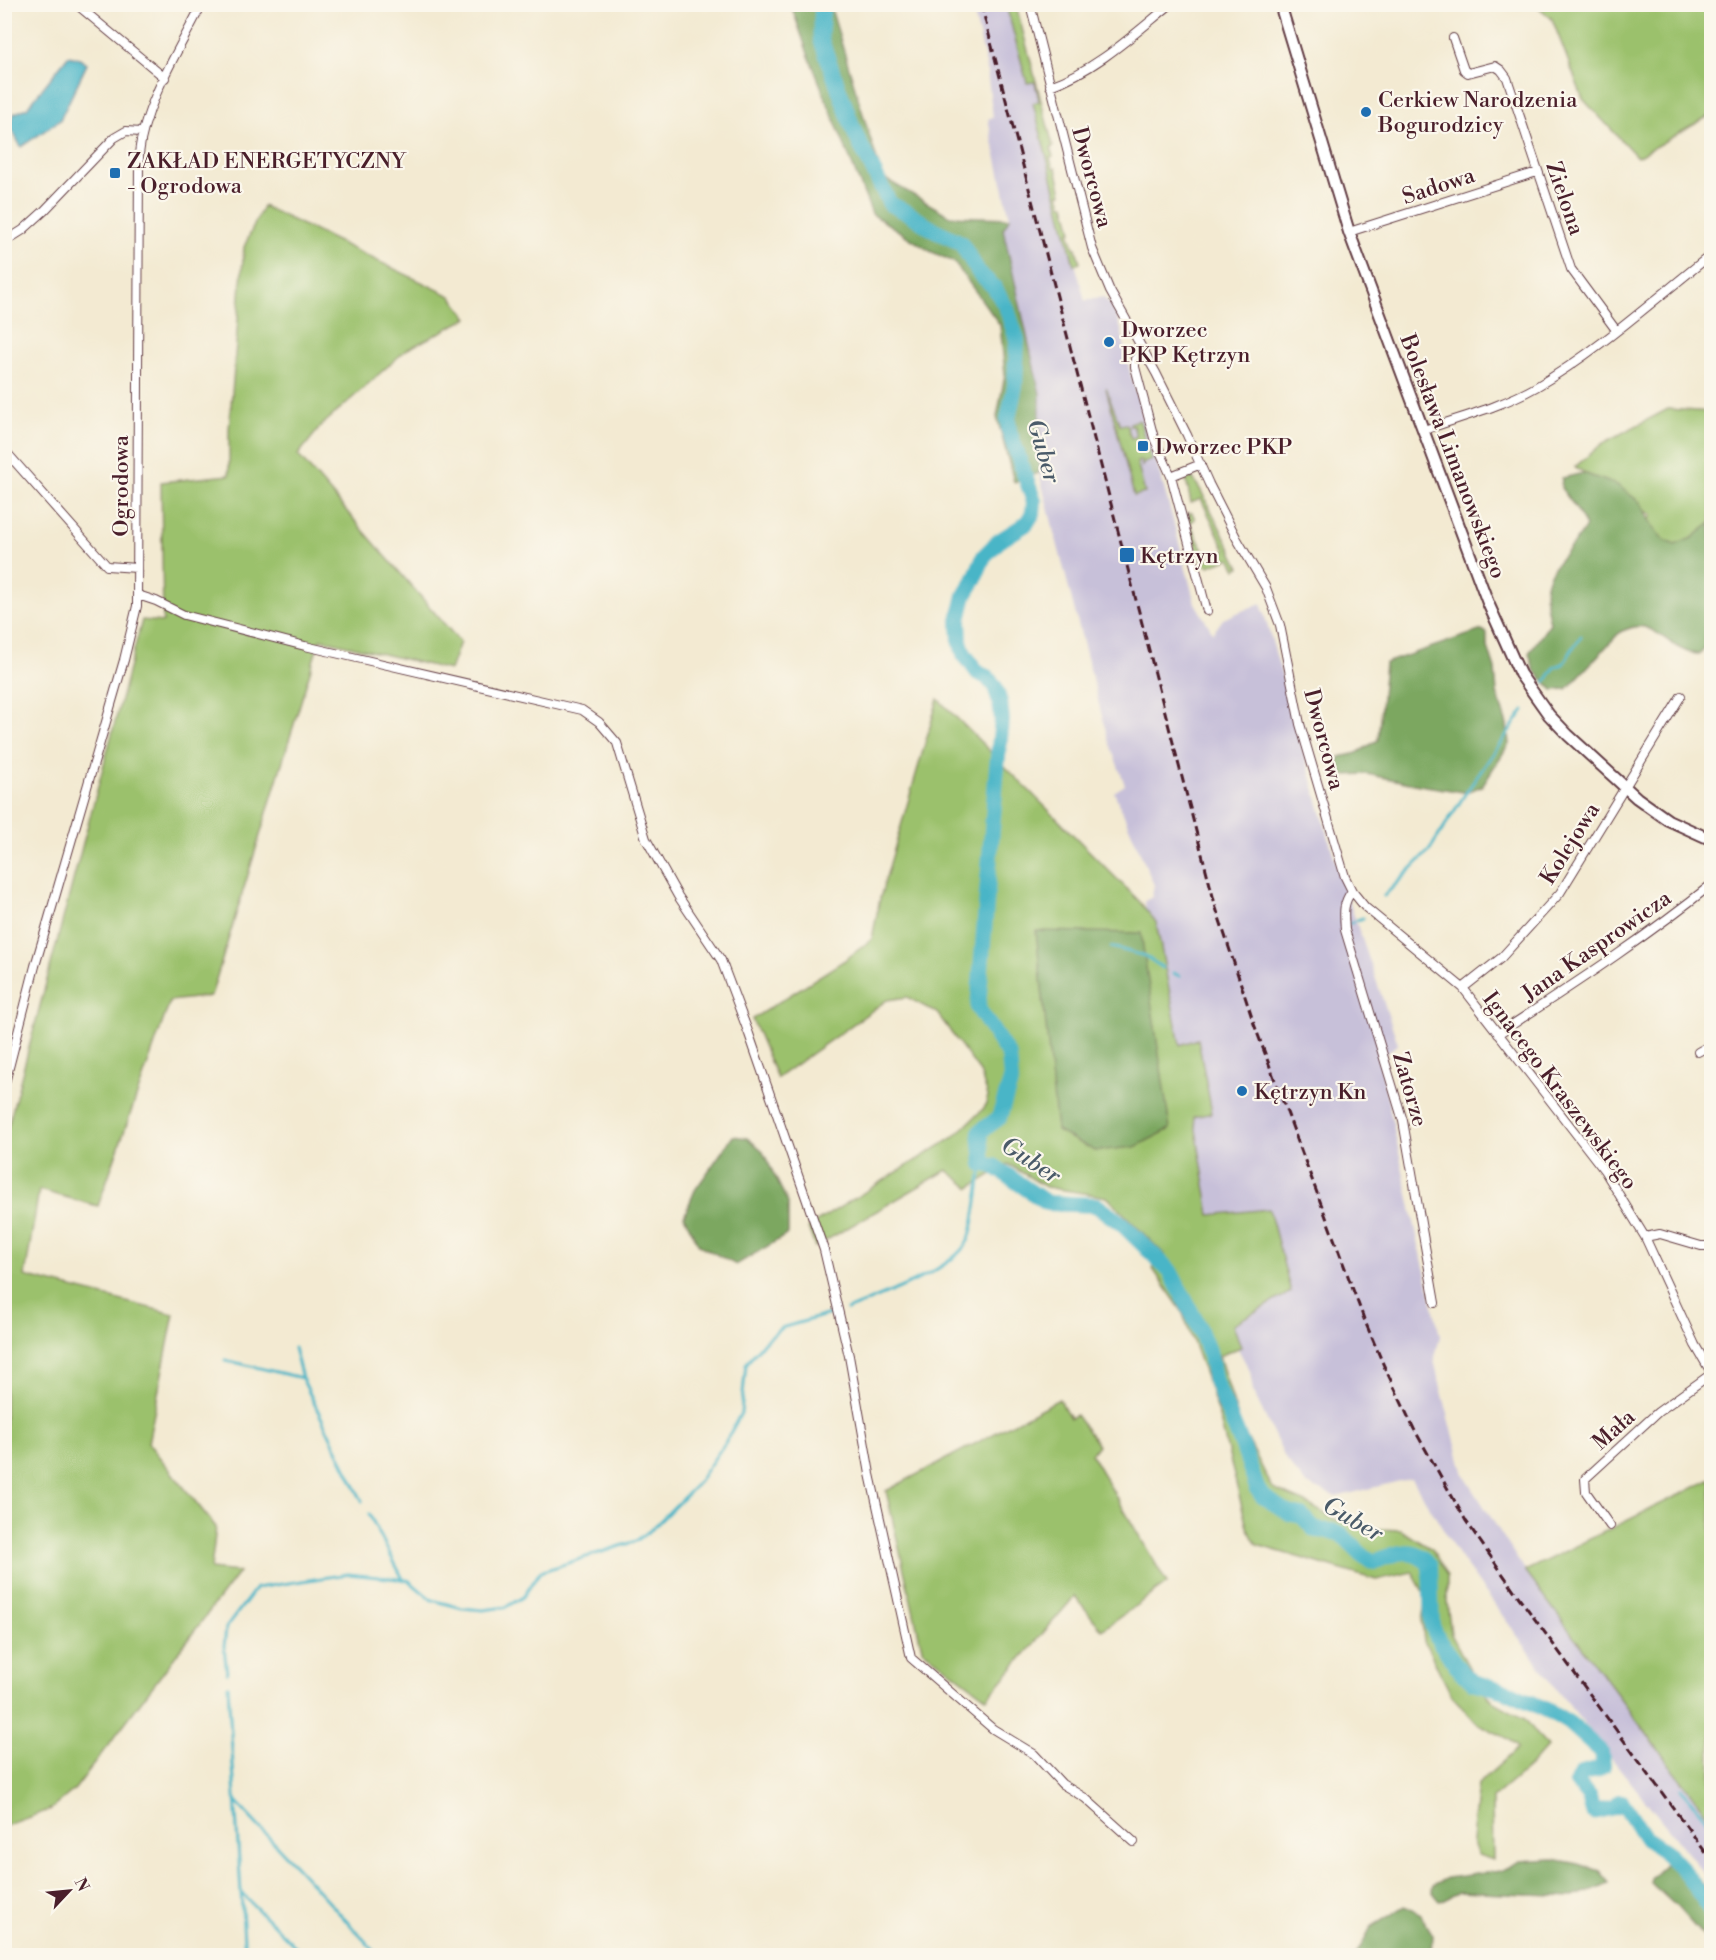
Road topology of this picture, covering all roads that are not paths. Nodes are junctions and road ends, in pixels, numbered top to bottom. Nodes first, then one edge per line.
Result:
1 (76, 4) edge
2 (202, 4) edge
3 (1030, 4) edge
4 (1171, 4) edge
5 (1281, 5) edge
6 (1453, 38) dead end
7 (165, 78) junction
8 (1050, 86) junction
9 (141, 132) junction
10 (1537, 172) junction
11 (1349, 232) junction
12 (4, 242) edge
13 (1712, 254) edge
14 (1616, 330) junction
15 (1144, 350) junction
16 (1424, 430) junction
17 (4, 453) edge
18 (1201, 464) junction
19 (1171, 476) junction
20 (137, 568) junction
21 (138, 595) junction
22 (1207, 611) dead end
23 (1681, 696) dead end
24 (1625, 787) junction
25 (1712, 840) edge
26 (1712, 884) edge
27 (1352, 891) junction
28 (1462, 988) junction
29 (1498, 1034) junction
30 (1712, 1044) edge
31 (1698, 1052) dead end
32 (4, 1087) edge
33 (1645, 1237) junction
34 (1712, 1246) edge
35 (1434, 1303) dead end
36 (1711, 1374) edge
37 (1610, 1526) dead end
38 (1134, 1842) dead end

1 - 7 street
2 - 7 street, Ogrodowa
3 - 8 street, Dworcowa
4 - 8 street
5 - 11 street, Bolesława Limanowskiego
6 - 10 street, Zielona
7 - 9 street, Ogrodowa
8 - 15 street, Dworcowa
9 - 12 street
9 - 20 street, Ogrodowa
10 - 11 street, Sadowa
10 - 14 street, Zielona
11 - 16 street, Bolesława Limanowskiego
13 - 14 street
14 - 16 street
15 - 18 street, Dworcowa
15 - 19 street
16 - 24 street, Bolesława Limanowskiego
17 - 20 street
18 - 19 street
18 - 27 street, Dworcowa
19 - 22 street
20 - 21 street, Ogrodowa
21 - 32 street, Ogrodowa
21 - 38 street
23 - 24 street, Kolejowa
24 - 25 street, Bolesława Limanowskiego
24 - 28 street, Kolejowa
26 - 29 street, Jana Kasprowicza
27 - 28 street, Dworcowa
27 - 35 street, Zatorze
28 - 29 street, Ignacego Kraszewskiego
29 - 33 street, Ignacego Kraszewskiego
30 - 31 street
33 - 34 street
33 - 36 street, Ignacego Kraszewskiego
36 - 37 street, Mała

